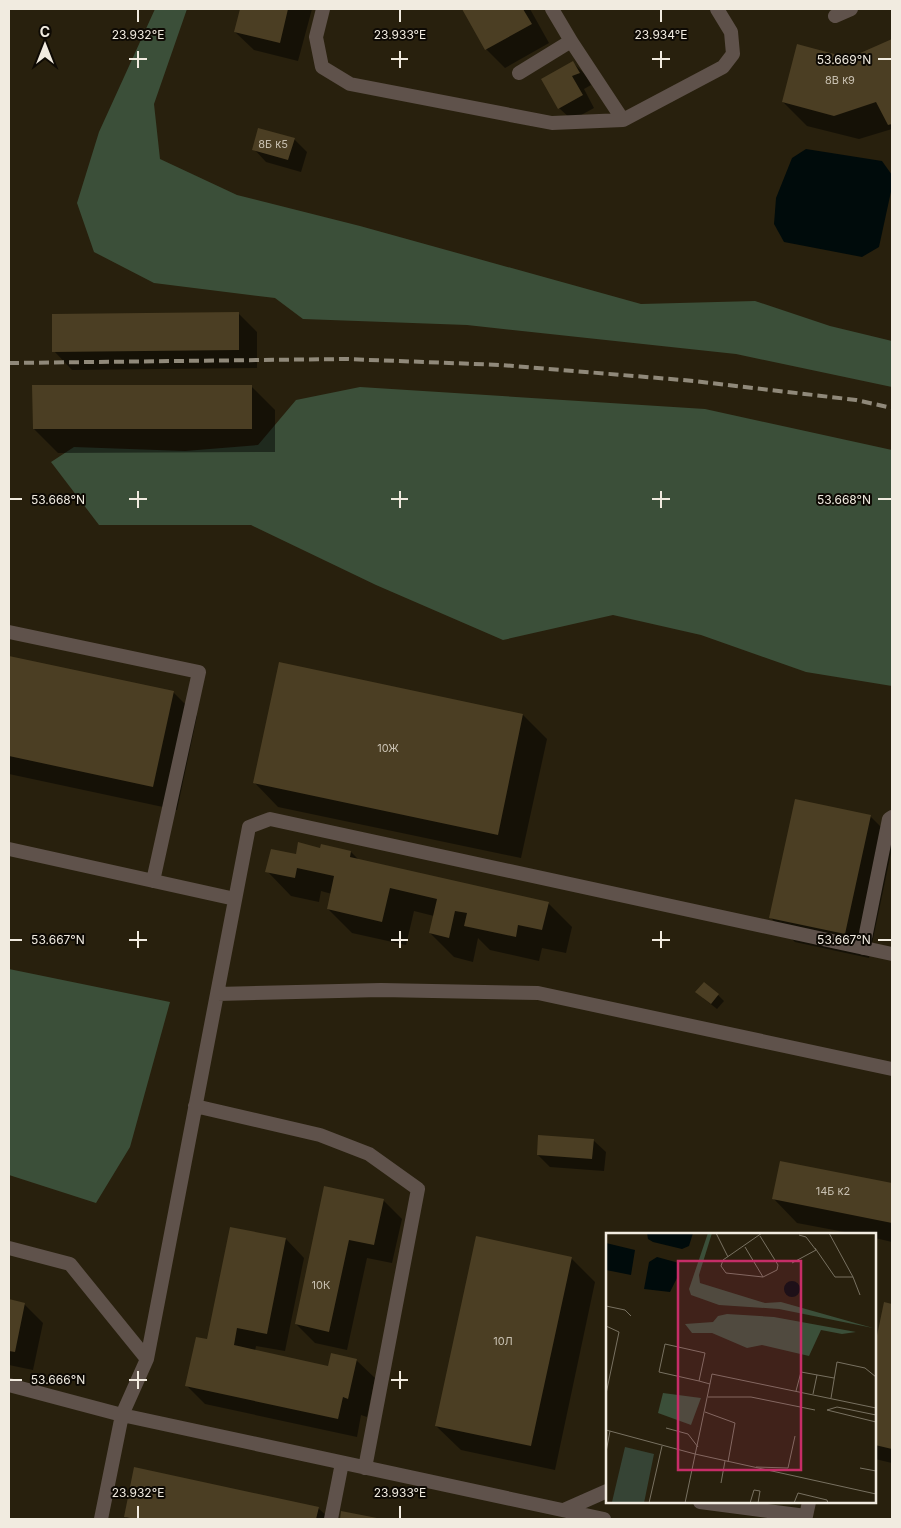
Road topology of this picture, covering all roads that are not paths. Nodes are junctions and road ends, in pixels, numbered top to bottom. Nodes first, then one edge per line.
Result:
1 (323, 9) edge
2 (552, 9) edge
3 (717, 9) edge
4 (851, 9) edge
5 (834, 16) dead end
6 (570, 41) junction
7 (519, 72) dead end
8 (623, 120) junction
9 (9, 632) edge
10 (892, 817) edge
11 (9, 849) edge
12 (153, 881) junction
13 (235, 899) junction
14 (863, 948) junction
15 (892, 954) edge
16 (217, 994) junction
17 (892, 1069) edge
18 (195, 1106) junction
19 (9, 1248) edge
20 (147, 1359) junction
21 (9, 1385) edge
22 (122, 1414) junction
23 (342, 1463) junction
24 (365, 1468) junction
25 (606, 1491) edge
26 (708, 1503) edge
27 (809, 1503) edge
28 (564, 1510) junction
29 (101, 1519) edge
30 (331, 1519) edge
31 (604, 1519) edge

1 - 8 lane
2 - 6 lane
3 - 8 lane
4 - 5 lane
6 - 7 lane
6 - 8 lane
9 - 12 lane
10 - 14 lane
11 - 12 lane
12 - 13 lane
13 - 14 lane
13 - 16 lane
14 - 15 lane
16 - 17 lane
16 - 18 lane
18 - 20 lane
18 - 24 lane
19 - 20 lane
20 - 22 lane
21 - 22 lane
22 - 23 lane
22 - 29 lane
23 - 24 lane
23 - 30 lane
24 - 28 lane
25 - 28 lane
26 - 27 lane
28 - 31 lane

